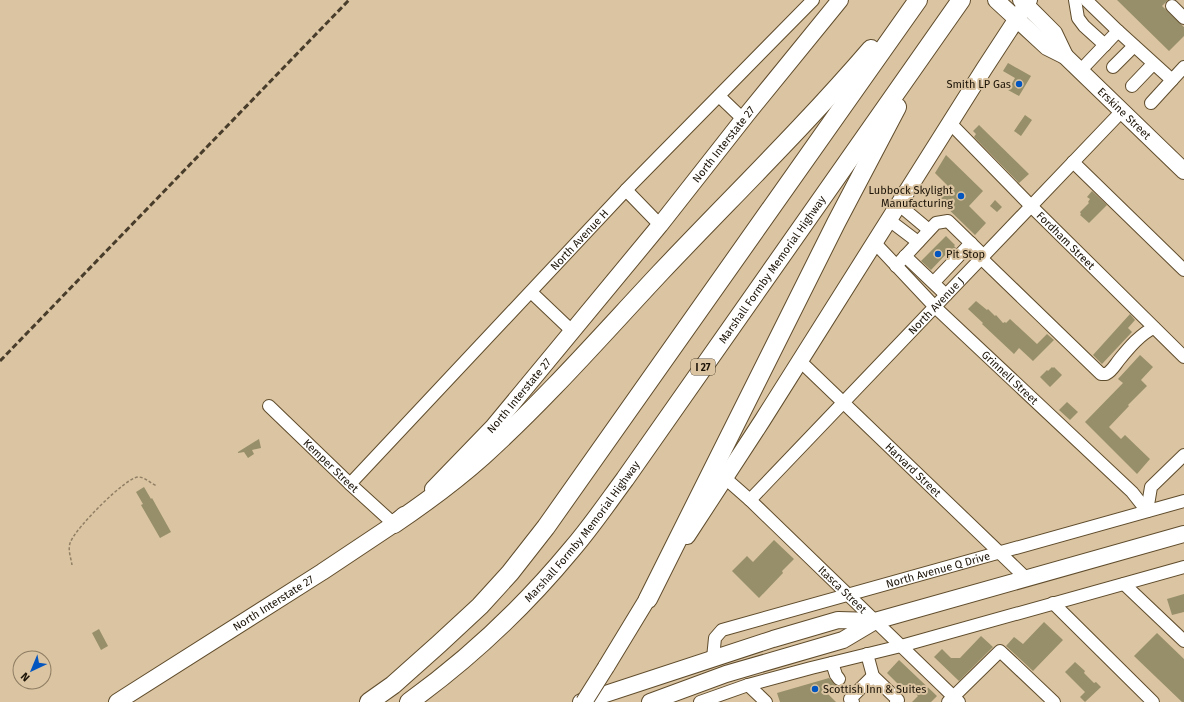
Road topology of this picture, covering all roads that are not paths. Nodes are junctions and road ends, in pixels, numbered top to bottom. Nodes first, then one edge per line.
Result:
1 (813, 0) edge
2 (840, 0) edge
3 (914, 0) edge
4 (918, 0) edge
5 (961, 0) edge
6 (996, 0) edge
7 (1075, 0) edge
8 (1086, 0) edge
9 (1025, 1) edge
10 (1172, 6) dead end
11 (1184, 18) edge
12 (1016, 20) junction
13 (1118, 32) junction
14 (1105, 45) junction
15 (1134, 46) junction
16 (923, 54) junction
17 (1064, 56) junction
18 (1153, 64) junction
19 (1113, 67) dead end
20 (1184, 67) edge
21 (1080, 71) junction
22 (1172, 80) junction
23 (1132, 86) dead end
24 (719, 96) junction
25 (1151, 104) dead end
26 (1122, 111) junction
27 (743, 119) junction
28 (950, 123) junction
29 (1073, 162) junction
30 (1184, 171) edge
31 (626, 190) junction
32 (898, 204) junction
33 (1031, 206) junction
34 (889, 220) junction
35 (660, 225) junction
36 (929, 230) junction
37 (874, 242) junction
38 (918, 242) junction
39 (971, 243) junction
40 (905, 256) junction
41 (982, 257) junction
42 (896, 266) junction
43 (1184, 270) edge
44 (934, 282) junction
45 (530, 292) junction
46 (946, 295) junction
47 (935, 307) junction
48 (1154, 328) junction
49 (572, 332) junction
50 (1184, 357) edge
51 (800, 361) junction
52 (844, 403) junction
53 (269, 406) dead end
54 (1184, 454) edge
55 (725, 478) junction
56 (350, 484) junction
57 (750, 500) junction
58 (1184, 501) edge
59 (1147, 511) junction
60 (394, 524) junction
61 (1184, 534) edge
62 (998, 552) junction
63 (1184, 567) edge
64 (1026, 578) junction
65 (1124, 584) junction
66 (848, 596) junction
67 (648, 599) junction
68 (1053, 603) junction
69 (875, 621) junction
70 (1184, 641) edge
71 (901, 646) junction
72 (867, 654) junction
73 (713, 658) junction
74 (832, 663) junction
75 (873, 676) junction
76 (748, 685) junction
77 (854, 698) edge
78 (953, 700) edge
79 (117, 702) edge
80 (369, 702) edge
81 (409, 702) edge
82 (582, 702) edge
83 (650, 702) edge
84 (700, 702) edge
85 (766, 702) edge
86 (896, 702) edge
87 (1054, 702) edge
88 (1153, 702) edge

1 - 24 street, North Avenue H
2 - 27 main road, North Interstate 27
3 - 60 highway
4 - 80 highway
5 - 16 highway, Marshall Formby Memorial Highway / I 27
6 - 12 main road, Erskine Street
7 - 14 street
8 - 13 street
9 - 12 main road
9 - 17 main road, Erskine Street
10 - 11 street
12 - 17 main road, Erskine Street
12 - 28 main road
13 - 14 street
13 - 15 street
14 - 21 street
15 - 18 street
15 - 19 street
16 - 67 highway
16 - 81 highway, Marshall Formby Memorial Highway / I 27
17 - 21 main road, Erskine Street
18 - 22 street
18 - 23 street
20 - 22 street
21 - 26 main road, Erskine Street
22 - 25 street
24 - 27 street
24 - 31 street, North Avenue H
26 - 29 street, North Avenue J
26 - 30 main road, Erskine Street
27 - 35 main road, North Interstate 27
28 - 32 main road
28 - 33 street, Fordham Street
29 - 33 street, North Avenue J
29 - 43 street
31 - 35 street
31 - 45 street, North Avenue H
32 - 34 main road
32 - 36 street
33 - 41 street, North Avenue J
33 - 48 street, Fordham Street
34 - 37 main road
34 - 38 street
35 - 49 main road, North Interstate 27
36 - 38 street
36 - 39 street
37 - 42 street, Grinnell Street
37 - 51 main road
38 - 40 street
39 - 41 street
39 - 44 street
40 - 42 street
40 - 44 street
41 - 46 street, North Avenue J
41 - 48 street
42 - 47 street, Grinnell Street
44 - 46 street
45 - 49 street
45 - 56 street, North Avenue H
46 - 47 street, North Avenue J
47 - 52 street, North Avenue J
47 - 59 street, Grinnell Street
48 - 50 street, Fordham Street
49 - 60 main road, North Interstate 27
51 - 52 street, Harvard Street
51 - 55 main road
52 - 57 street, North Avenue J
52 - 62 street, Harvard Street
53 - 56 street, Kemper Street
54 - 59 street
55 - 57 street, Itasca Street
55 - 67 main road
56 - 60 street, Kemper Street
57 - 66 street, Itasca Street
58 - 59 street, North Avenue Q Drive
59 - 62 street, North Avenue Q Drive
60 - 79 main road, North Interstate 27
61 - 64 main road
62 - 64 street, Harvard Street
62 - 66 street, North Avenue Q Drive
63 - 65 street
64 - 69 main road
65 - 68 street
65 - 70 street
66 - 69 street, Itasca Street
66 - 73 street, North Avenue Q Drive
67 - 82 main road, bridge
68 - 71 street
68 - 88 street
69 - 71 street, Itasca Street
69 - 73 main road
69 - 83 main road
71 - 72 street
71 - 78 street, Itasca Street
72 - 74 street
72 - 75 street
73 - 82 main road
74 - 76 street
74 - 77 street
75 - 77 street
75 - 86 street
76 - 84 street
76 - 85 street
78 - 87 street

